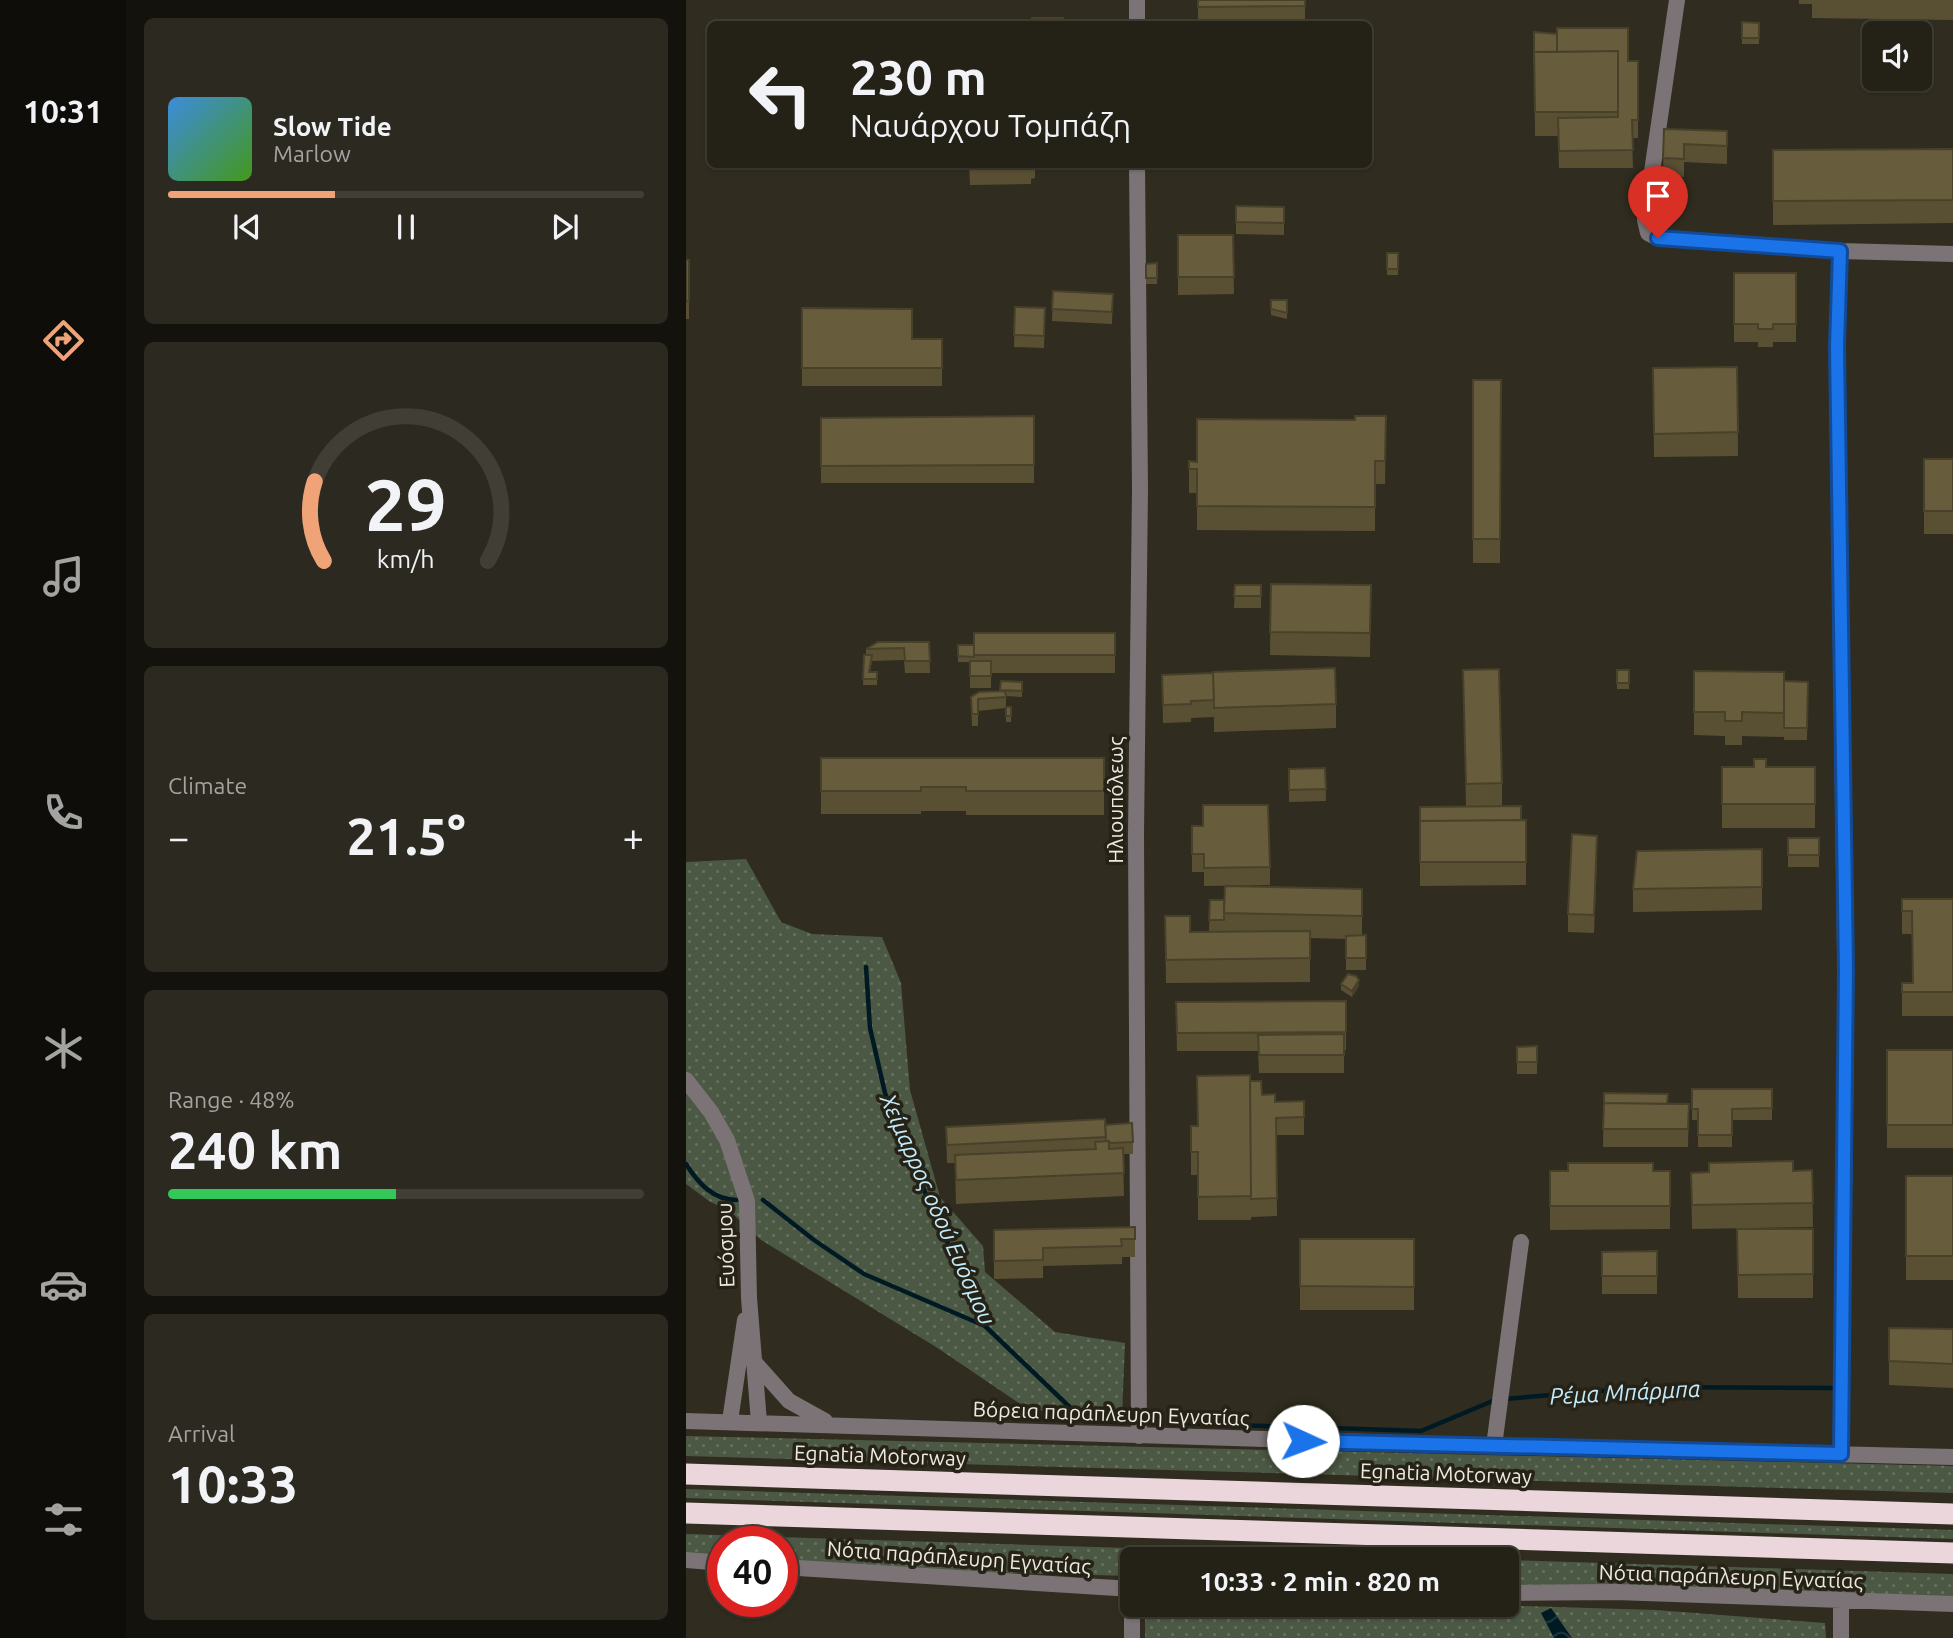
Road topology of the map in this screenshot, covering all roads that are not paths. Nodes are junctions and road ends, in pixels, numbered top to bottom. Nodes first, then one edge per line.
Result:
1 (1137, 0) edge
2 (1677, 0) edge
3 (1137, 21) edge
4 (1137, 168) edge
5 (1840, 251) junction
6 (1953, 254) edge
7 (686, 1080) edge
8 (1521, 1242) dead end
9 (749, 1298) junction
10 (755, 1363) junction
11 (686, 1421) edge
12 (730, 1422) junction
13 (759, 1422) junction
14 (830, 1424) junction
15 (1139, 1436) junction
16 (1494, 1446) junction
17 (1841, 1454) junction
18 (1953, 1457) edge
19 (686, 1474) edge
20 (686, 1513) edge
21 (1953, 1514) edge
22 (1953, 1553) edge
23 (686, 1560) edge
24 (707, 1562) edge
25 (798, 1568) edge
26 (1120, 1588) edge
27 (1519, 1593) edge
28 (1841, 1600) junction
29 (1953, 1604) edge
30 (1132, 1617) edge
31 (1132, 1638) edge
32 (1841, 1638) edge

1 - 3 street
2 - 5 street
4 - 15 street, Ηλιουπόλεως
5 - 6 street
5 - 17 street
7 - 9 street, Ευόσμου
8 - 16 street
9 - 10 street
9 - 12 street
10 - 13 street
10 - 14 street
11 - 12 street, Βόρεια παράπλευρη Εγνατίας
12 - 13 street, Βόρεια παράπλευρη Εγνατίας
13 - 14 street, Βόρεια παράπλευρη Εγνατίας
14 - 15 street, Βόρεια παράπλευρη Εγνατίας
15 - 16 street, Βόρεια παράπλευρη Εγνατίας
16 - 17 street, Βόρεια παράπλευρη Εγνατίας
17 - 18 street, Βόρεια παράπλευρη Εγνατίας
19 - 21 highway, Egnatia Motorway
20 - 22 highway
23 - 24 street
25 - 26 street, Νότια παράπλευρη Εγνατίας
27 - 28 street, Νότια παράπλευρη Εγνατίας
28 - 29 street, Νότια παράπλευρη Εγνατίας
28 - 32 street
30 - 31 street

